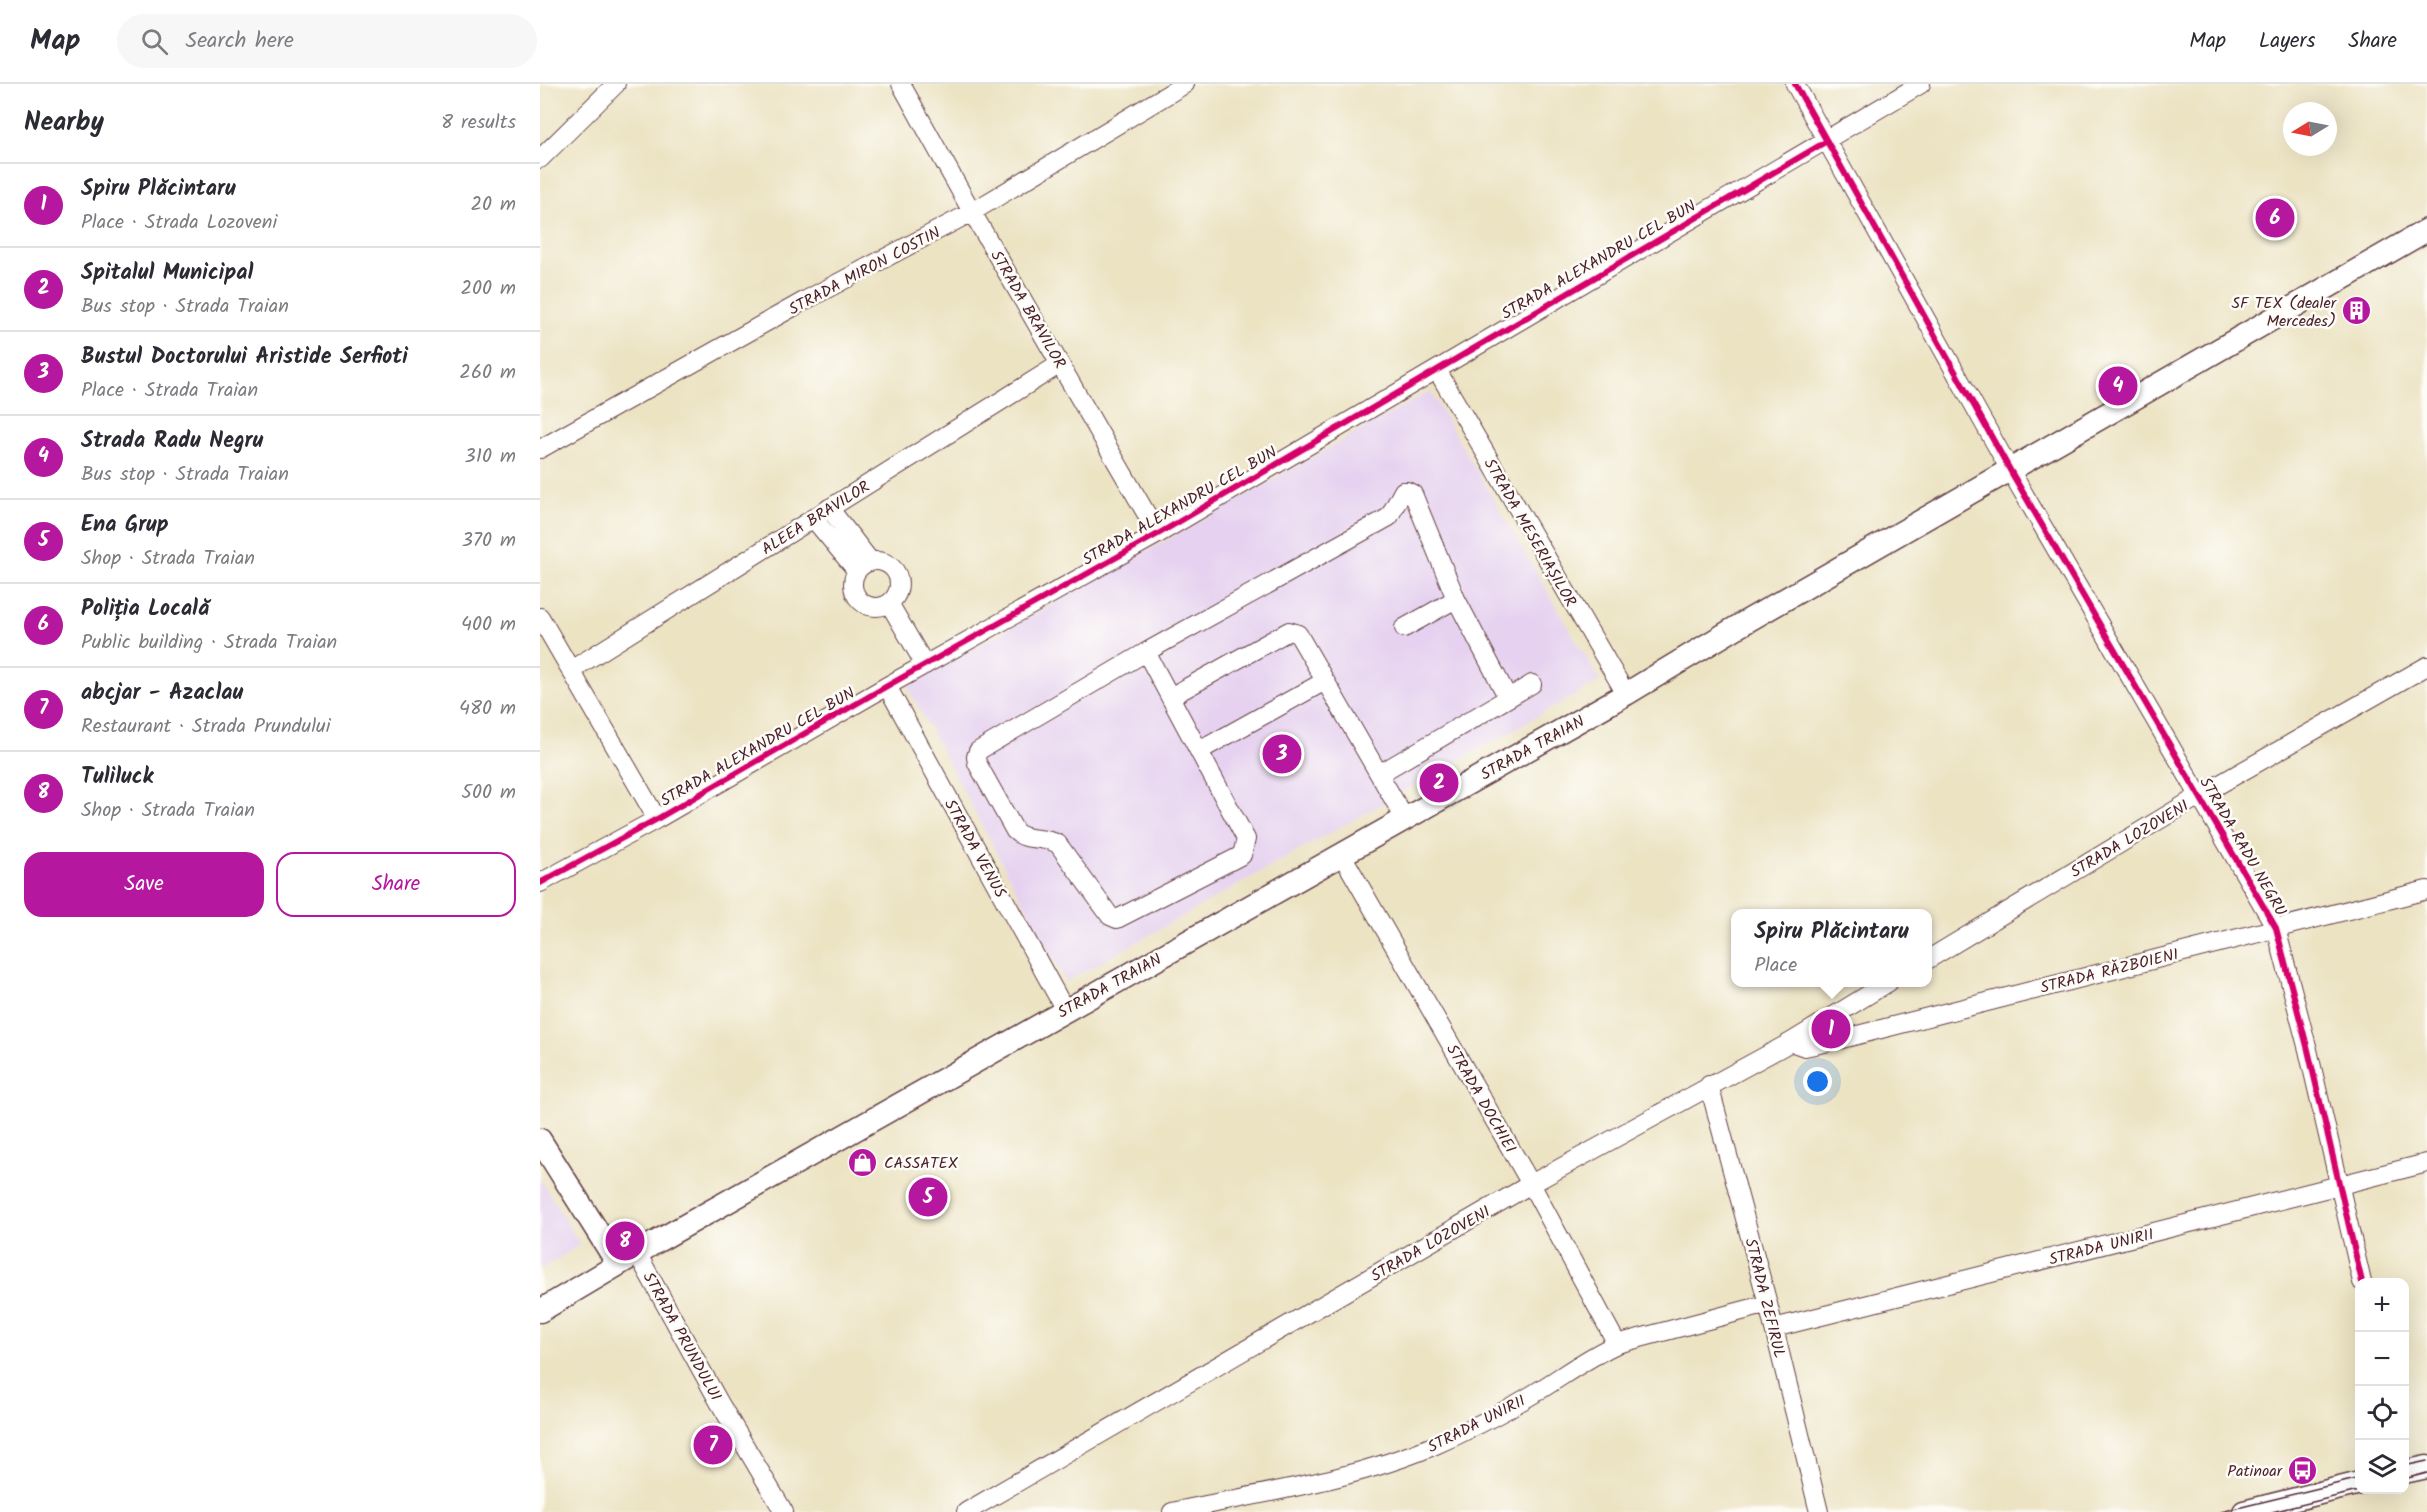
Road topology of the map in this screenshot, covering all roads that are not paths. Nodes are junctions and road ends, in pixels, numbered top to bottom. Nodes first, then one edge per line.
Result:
1 (616, 84) edge
2 (901, 84) edge
3 (1185, 84) edge
4 (1795, 84) edge
5 (1920, 84) edge
6 (1827, 141) junction
7 (540, 159) edge
8 (972, 212) junction
9 (2427, 230) edge
10 (1060, 364) junction
11 (1437, 370) junction
12 (540, 449) edge
13 (2010, 470) junction
14 (829, 508) junction
15 (813, 518) junction
16 (1158, 534) junction
17 (864, 567) junction
18 (1456, 599) junction
19 (889, 603) junction
20 (540, 617) edge
21 (1404, 628) dead end
22 (1146, 652) junction
23 (925, 665) junction
24 (2427, 666) edge
25 (571, 670) junction
26 (1325, 681) junction
27 (1532, 684) dead end
28 (887, 686) junction
29 (1626, 694) junction
30 (1170, 697) junction
31 (1508, 698) junction
32 (1199, 751) junction
33 (1379, 774) junction
34 (2199, 796) junction
35 (657, 819) junction
36 (1405, 819) junction
37 (1342, 855) junction
38 (540, 883) edge
39 (2427, 890) edge
40 (2276, 927) junction
41 (1932, 957) edge
42 (1881, 987) edge
43 (1065, 1010) junction
44 (1791, 1042) junction
45 (1709, 1085) junction
46 (540, 1140) edge
47 (2427, 1163) edge
48 (1531, 1184) junction
49 (2339, 1186) junction
50 (627, 1258) junction
51 (2361, 1278) edge
52 (1768, 1304) junction
53 (540, 1311) edge
54 (1774, 1328) junction
55 (1617, 1344) junction
56 (2355, 1485) edge
57 (2278, 1508) edge
58 (971, 1511) edge
59 (784, 1512) edge
60 (1172, 1512) edge
61 (1820, 1512) edge
62 (2244, 1512) edge

1 - 7 street
2 - 8 street, STRADA BRAVILOR
3 - 8 street, STRADA MIRON COSTIN
4 - 6 street, STRADA RADU NEGRU
5 - 6 street, STRADA ALEXANDRU CEL BUN
6 - 11 street, STRADA ALEXANDRU CEL BUN
6 - 13 street, STRADA RADU NEGRU
8 - 10 street, STRADA BRAVILOR
8 - 12 street, STRADA MIRON COSTIN
9 - 13 main road, STRADA TRAIAN
10 - 14 street, ALEEA BRAVILOR
10 - 16 street, STRADA BRAVILOR
11 - 16 street, STRADA ALEXANDRU CEL BUN
11 - 29 street, STRADA MESERIAȘILOR
13 - 29 main road, STRADA TRAIAN
13 - 34 street, STRADA RADU NEGRU
14 - 15 street, ALEEA BRAVILOR
14 - 17 street
15 - 17 street
15 - 25 street, ALEEA BRAVILOR
16 - 23 street, STRADA ALEXANDRU CEL BUN
17 - 19 street
17 - 19 street
18 - 21 street
18 - 22 street
18 - 31 street
19 - 23 street
20 - 25 street
22 - 30 street
22 - 32 street
23 - 28 street, STRADA ALEXANDRU CEL BUN
24 - 34 street, STRADA LOZOVENI
25 - 35 street
26 - 30 street
26 - 32 street
26 - 33 street
27 - 31 street
28 - 35 street, STRADA ALEXANDRU CEL BUN
28 - 43 street, STRADA VENUS
29 - 36 main road, STRADA TRAIAN
30 - 32 street
31 - 33 street
33 - 36 street
34 - 40 street, STRADA RADU NEGRU
34 - 41 street, STRADA LOZOVENI
35 - 38 street, STRADA ALEXANDRU CEL BUN
36 - 37 main road, STRADA TRAIAN
37 - 43 main road, STRADA TRAIAN
37 - 48 street, STRADA DOCHIEI
39 - 40 street, STRADA RĂZBOIENI
40 - 44 street, STRADA RĂZBOIENI
40 - 49 street, STRADA RADU NEGRU
42 - 44 street, STRADA LOZOVENI
43 - 50 main road, STRADA TRAIAN
44 - 45 street, STRADA LOZOVENI
45 - 48 street, STRADA LOZOVENI
45 - 52 street, STRADA ZEFIRUL
46 - 50 main road, STRADA PRUNDULUI
47 - 49 street, STRADA UNIRII
48 - 55 street, STRADA DOCHIEI
48 - 58 street, STRADA LOZOVENI
49 - 51 street, STRADA RADU NEGRU
49 - 54 street, STRADA UNIRII
50 - 53 main road, STRADA TRAIAN
50 - 59 street, STRADA PRUNDULUI
52 - 54 street, STRADA ZEFIRUL
52 - 55 street, STRADA UNIRII
54 - 61 street, STRADA ZEFIRUL
55 - 60 street, STRADA UNIRII
56 - 57 main road
57 - 62 main road

